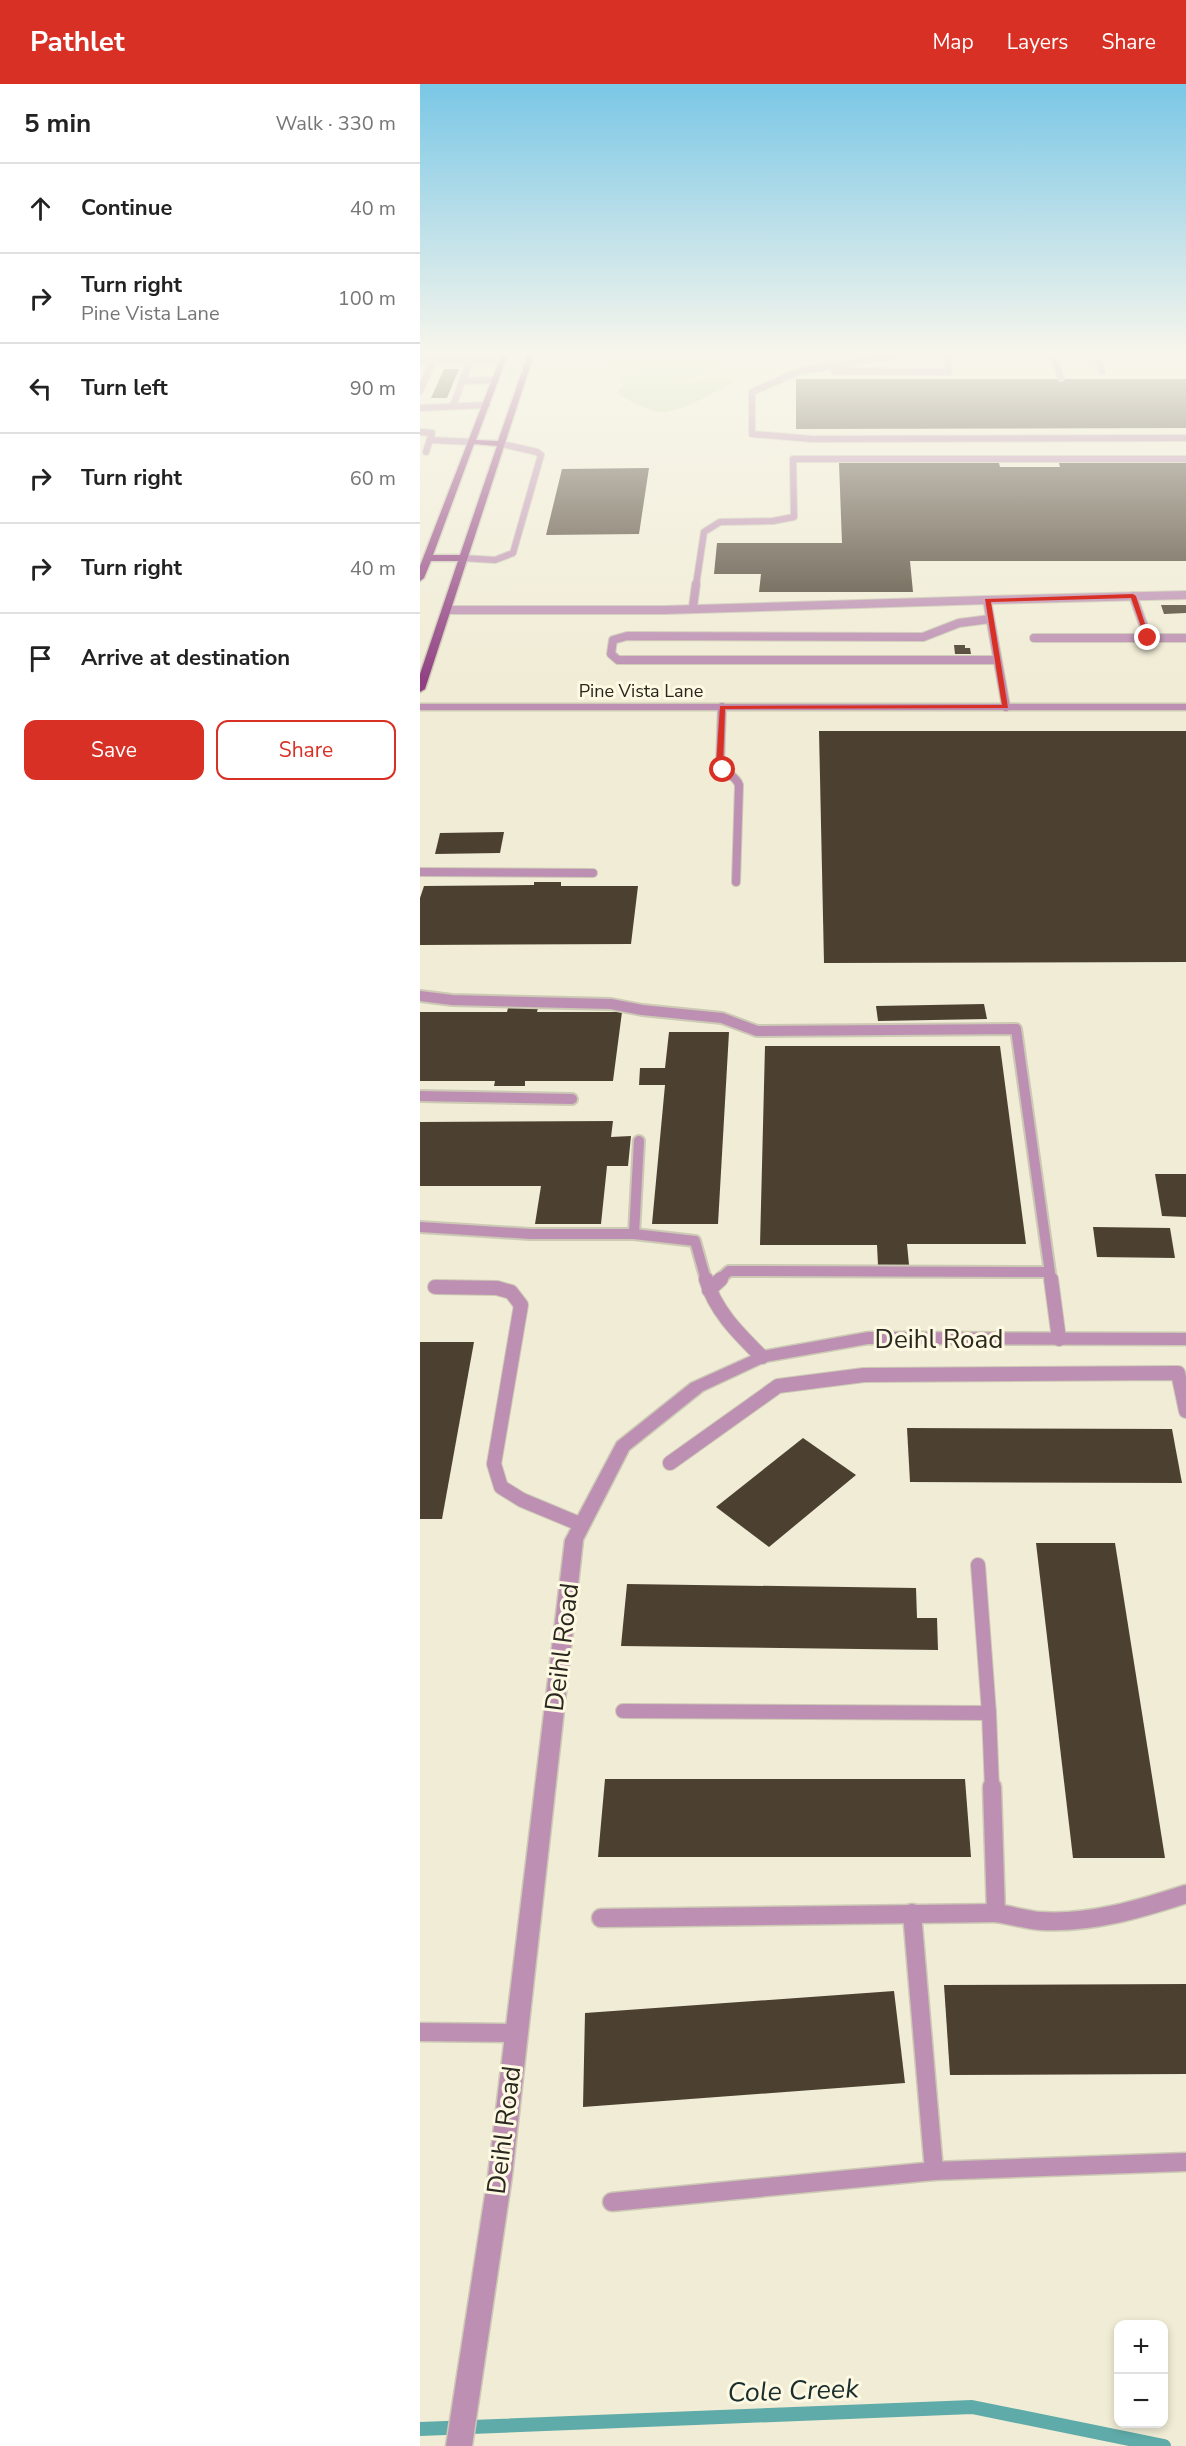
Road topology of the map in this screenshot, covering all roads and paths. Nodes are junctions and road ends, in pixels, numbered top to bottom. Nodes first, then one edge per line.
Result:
1 (466, 461) edge
2 (496, 461) edge
3 (539, 461) edge
4 (792, 461) edge
5 (428, 558) junction
6 (462, 558) junction
7 (420, 578) edge
8 (1186, 595) edge
9 (1133, 596) junction
10 (987, 600) junction
11 (693, 607) junction
12 (446, 610) junction
13 (990, 619) junction
14 (1034, 638) dead end
15 (1148, 638) junction
16 (1186, 638) edge
17 (997, 660) junction
18 (420, 689) edge
19 (1006, 706) junction
20 (420, 707) edge
21 (722, 707) junction
22 (1186, 707) edge
23 (420, 872) edge
24 (593, 873) dead end
25 (736, 882) dead end
26 (420, 996) edge
27 (420, 1096) edge
28 (572, 1099) dead end
29 (639, 1141) dead end
30 (420, 1227) edge
31 (634, 1234) junction
32 (1050, 1272) junction
33 (435, 1287) dead end
34 (709, 1290) junction
35 (1059, 1339) junction
36 (1186, 1339) edge
37 (762, 1357) junction
38 (1182, 1373) edge
39 (1186, 1411) edge
40 (670, 1463) dead end
41 (582, 1525) junction
42 (978, 1565) dead end
43 (623, 1711) dead end
44 (989, 1713) junction
45 (1186, 1894) edge
46 (996, 1912) junction
47 (912, 1913) junction
48 (601, 1918) dead end
49 (420, 2032) edge
50 (516, 2033) junction
51 (1186, 2162) edge
52 (934, 2171) junction
53 (612, 2202) dead end
54 (459, 2446) edge

1 - 5 main road
2 - 6 main road
3 - 6 lane
4 - 11 lane
5 - 6 main road
5 - 7 main road
6 - 12 main road
8 - 9 lane
9 - 10 lane
9 - 15 lane
10 - 11 lane
10 - 13 lane
11 - 12 lane
12 - 18 main road
13 - 17 lane
13 - 17 lane
14 - 15 lane
15 - 16 lane
17 - 19 lane
19 - 21 street, Pine Vista Lane
19 - 22 street, Pine Vista Lane
20 - 21 street, Pine Vista Lane
21 - 25 lane
23 - 24 lane
26 - 32 lane
27 - 28 lane
29 - 31 lane
30 - 31 lane
31 - 34 lane
32 - 34 lane
32 - 35 lane
33 - 41 lane
34 - 37 lane
35 - 36 street, Deihl Road
35 - 37 street, Deihl Road
37 - 41 street, Deihl Road
38 - 39 lane
38 - 40 lane
41 - 50 street, Deihl Road
42 - 44 lane
43 - 44 lane
44 - 46 lane
45 - 46 lane
46 - 47 lane
47 - 48 lane
47 - 52 lane
49 - 50 lane
50 - 54 street, Deihl Road
51 - 52 lane
52 - 53 lane

